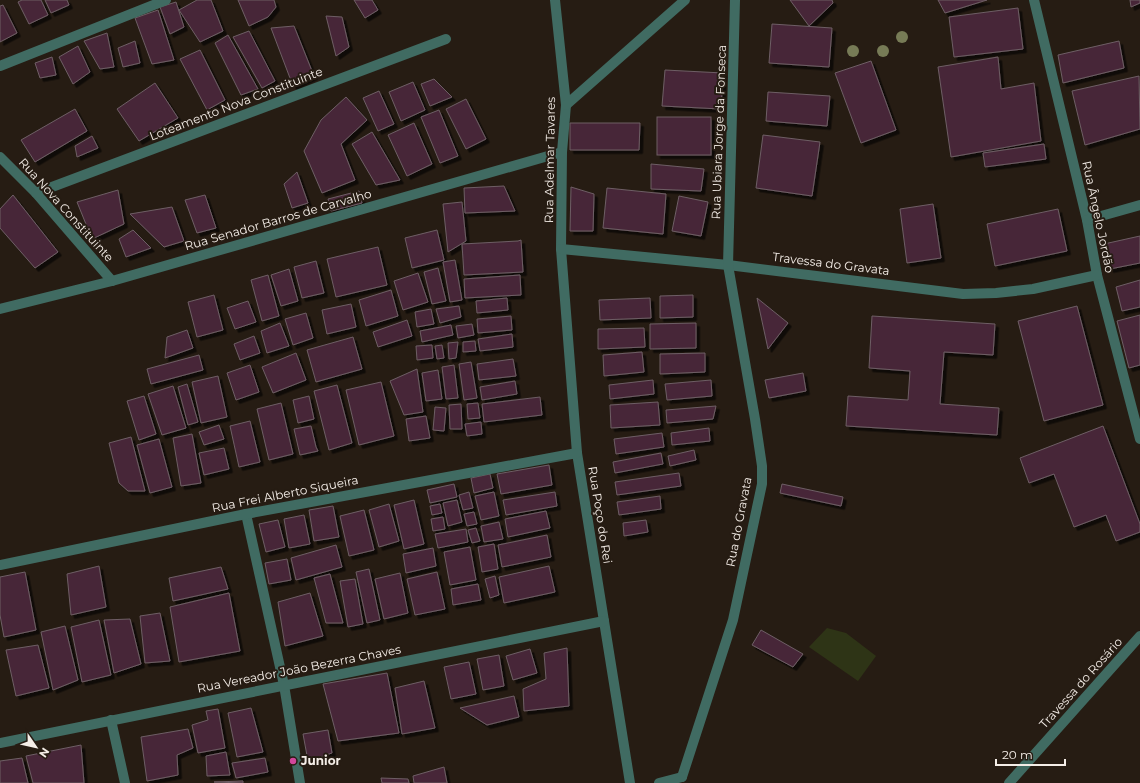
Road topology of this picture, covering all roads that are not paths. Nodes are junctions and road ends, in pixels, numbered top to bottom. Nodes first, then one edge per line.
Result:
1 (166, 0) edge
2 (555, 0) edge
3 (686, 0) edge
4 (735, 0) edge
5 (1034, 0) edge
6 (446, 40) dead end
7 (0, 66) edge
8 (566, 105) junction
9 (562, 152) junction
10 (0, 157) edge
11 (36, 193) junction
12 (1140, 205) edge
13 (1087, 220) junction
14 (560, 249) junction
15 (728, 265) junction
16 (1097, 275) junction
17 (112, 281) junction
18 (0, 309) edge
19 (1140, 439) edge
20 (577, 453) junction
21 (246, 514) junction
22 (0, 565) edge
23 (604, 621) junction
24 (1140, 636) edge
25 (284, 685) junction
26 (111, 720) junction
27 (0, 743) edge
28 (685, 780) edge
29 (125, 783) edge
30 (300, 783) edge
31 (630, 783) edge
32 (659, 783) edge
33 (1009, 783) edge

1 - 7 street
2 - 8 street, Rua Adelmar Tavares
3 - 8 street
4 - 15 street, Rua Ubiara Jorge da Fonseca
5 - 13 street, Rua Ângelo Jordão
6 - 11 street, Loteamento Nova Constituinte
8 - 9 street, Rua Adelmar Tavares
9 - 14 street, Rua Adelmar Tavares
9 - 17 street, Rua Senador Barros de Carvalho
10 - 11 street, Rua Nova Constituinte
11 - 17 street, Rua Nova Constituinte
12 - 13 street
13 - 16 street, Rua Ângelo Jordão
14 - 15 street, Travessa do Gravata
14 - 20 street, Rua Poço do Rei
15 - 16 street, Travessa do Gravata
15 - 28 street, Rua do Gravata
16 - 19 street, Rua Ângelo Jordão
17 - 18 street, Rua Senador Barros de Carvalho
20 - 21 street, Rua Frei Alberto Siqueira
20 - 23 street, Rua Poço do Rei
21 - 22 street, Rua Frei Alberto Siqueira
21 - 25 street
23 - 25 street, Rua Vereador João Bezerra Chaves
23 - 31 street, Rua Poço do Rei
24 - 33 street, Travessa do Rosário
25 - 26 street, Rua Vereador João Bezerra Chaves
25 - 30 street
26 - 27 street, Rua Vereador João Bezerra Chaves
26 - 29 street
28 - 32 street

